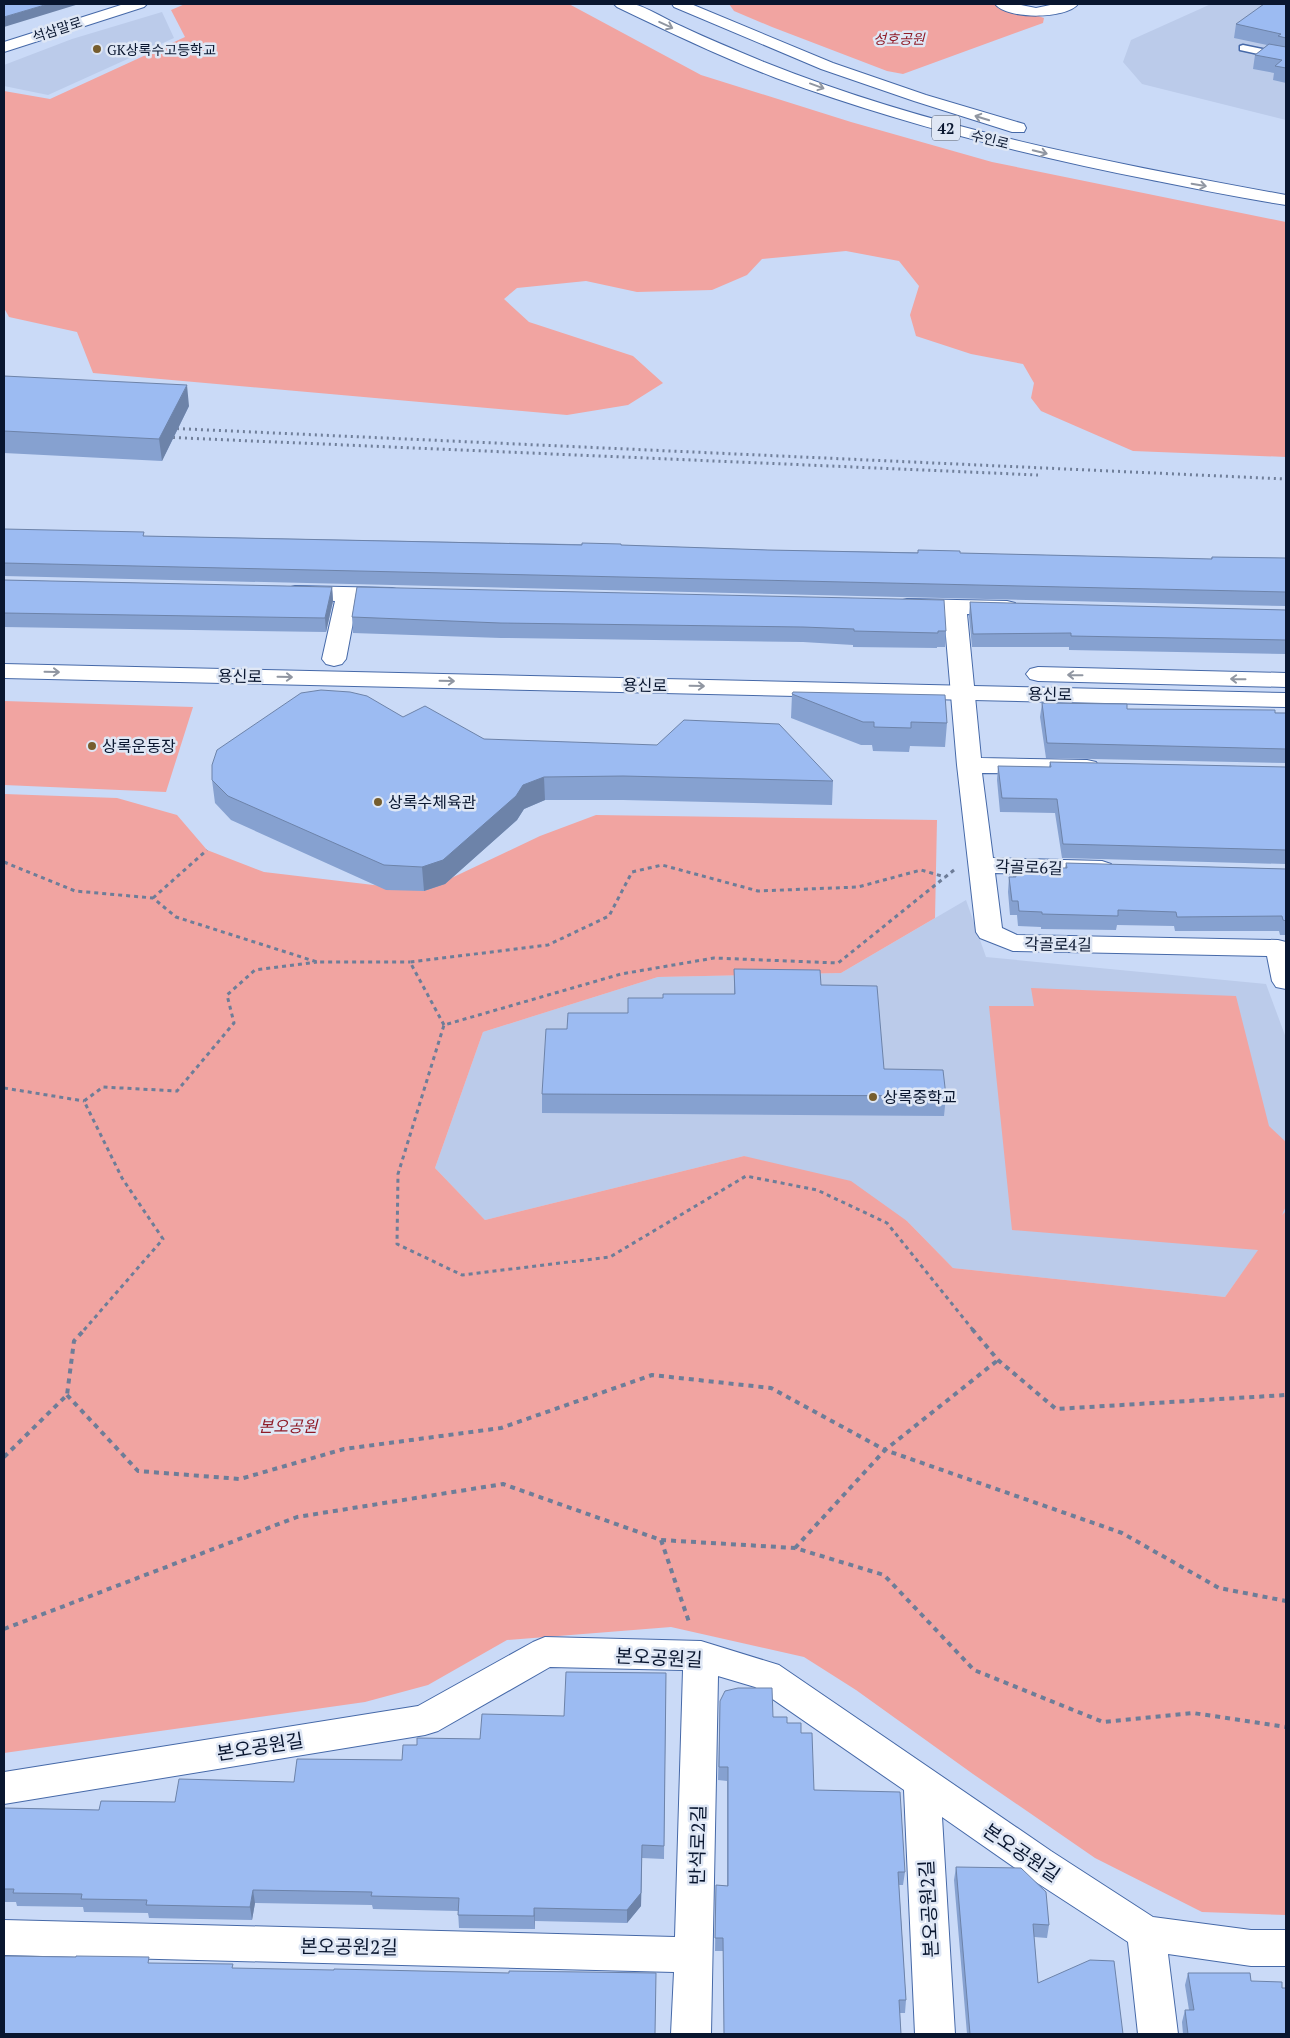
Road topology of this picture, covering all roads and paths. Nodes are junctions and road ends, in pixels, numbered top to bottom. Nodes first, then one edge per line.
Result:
1 (111, 4) edge
2 (139, 4) edge
3 (622, 4) edge
4 (679, 4) edge
5 (713, 4) edge
6 (1003, 4) edge
7 (1070, 4) edge
8 (747, 33) junction
9 (4, 36) edge
10 (4, 47) edge
11 (1243, 48) edge
12 (1286, 57) edge
13 (1035, 133) dead end
14 (1082, 144) dead end
15 (1101, 149) dead end
16 (1286, 200) edge
17 (278, 592) edge
18 (347, 594) junction
19 (417, 596) edge
20 (885, 606) edge
21 (955, 607) junction
22 (1023, 609) edge
23 (4, 653) edge
24 (334, 659) junction
25 (4, 671) edge
26 (1286, 680) edge
27 (961, 682) junction
28 (1286, 700) edge
29 (969, 764) junction
30 (1108, 768) edge
31 (207, 850) dead end
32 (4, 862) edge
33 (982, 865) junction
34 (1129, 869) edge
35 (945, 877) junction
36 (153, 898) junction
37 (1282, 948) edge
38 (317, 962) junction
39 (410, 962) junction
40 (1286, 981) edge
41 (444, 1025) junction
42 (4, 1088) edge
43 (84, 1101) junction
44 (998, 1360) junction
45 (1286, 1395) edge
46 (67, 1396) junction
47 (885, 1450) junction
48 (4, 1458) edge
49 (661, 1540) junction
50 (795, 1548) junction
51 (1286, 1600) edge
52 (4, 1629) edge
53 (701, 1656) junction
54 (1286, 1727) edge
55 (922, 1784) junction
56 (4, 1788) edge
57 (1146, 1933) junction
58 (4, 1938) edge
59 (1286, 1948) edge
60 (694, 1955) junction
61 (691, 2034) edge
62 (935, 2034) edge
63 (1158, 2034) edge

1 - 9 main road, 석삼말로
2 - 10 main road, 석삼말로
3 -> 16 main road, 수인로 / 42
4 - 8 main road, 수인로 / 42
5 - 8 main road
6 - 7 main road
13 -> 8 main road, 수인로 / 42
11 - 12 lane
14 - 15 main road
17 - 18 main road
18 - 19 main road
18 - 24 main road
20 - 21 main road
21 - 22 main road
21 - 27 main road, 각골로4길
23 - 24 main road, 용신로
24 - 27 main road, 용신로
25 -> 27 main road, 용신로
26 -> 27 main road, 용신로
27 - 28 main road, 용신로
27 - 29 main road, 각골로4길
29 - 30 main road
29 - 33 main road, 각골로4길
31 - 36 path
32 - 36 path
33 - 34 main road, 각골로6길
33 - 35 path
33 - 37 main road, 각골로4길
35 - 39 path
35 - 41 path
36 - 38 path
37 - 40 main road, 각골로4길
38 - 39 path
38 - 43 path
39 - 41 path
41 - 44 path
42 - 43 path
43 - 46 path
44 - 45 path
44 - 47 path
46 - 47 path
46 - 48 path
47 - 50 path
47 - 51 path
49 - 50 path
49 - 52 path
49 - 53 path
50 - 54 path
53 - 55 main road, 본오공원길
53 - 56 main road, 본오공원길
53 - 60 main road, 반석로2길
55 - 57 main road, 본오공원길
55 - 62 main road, 본오공원2길
57 - 59 main road, 본오공원길
57 - 63 main road
58 - 60 main road, 본오공원2길
60 - 61 main road, 반석로2길

